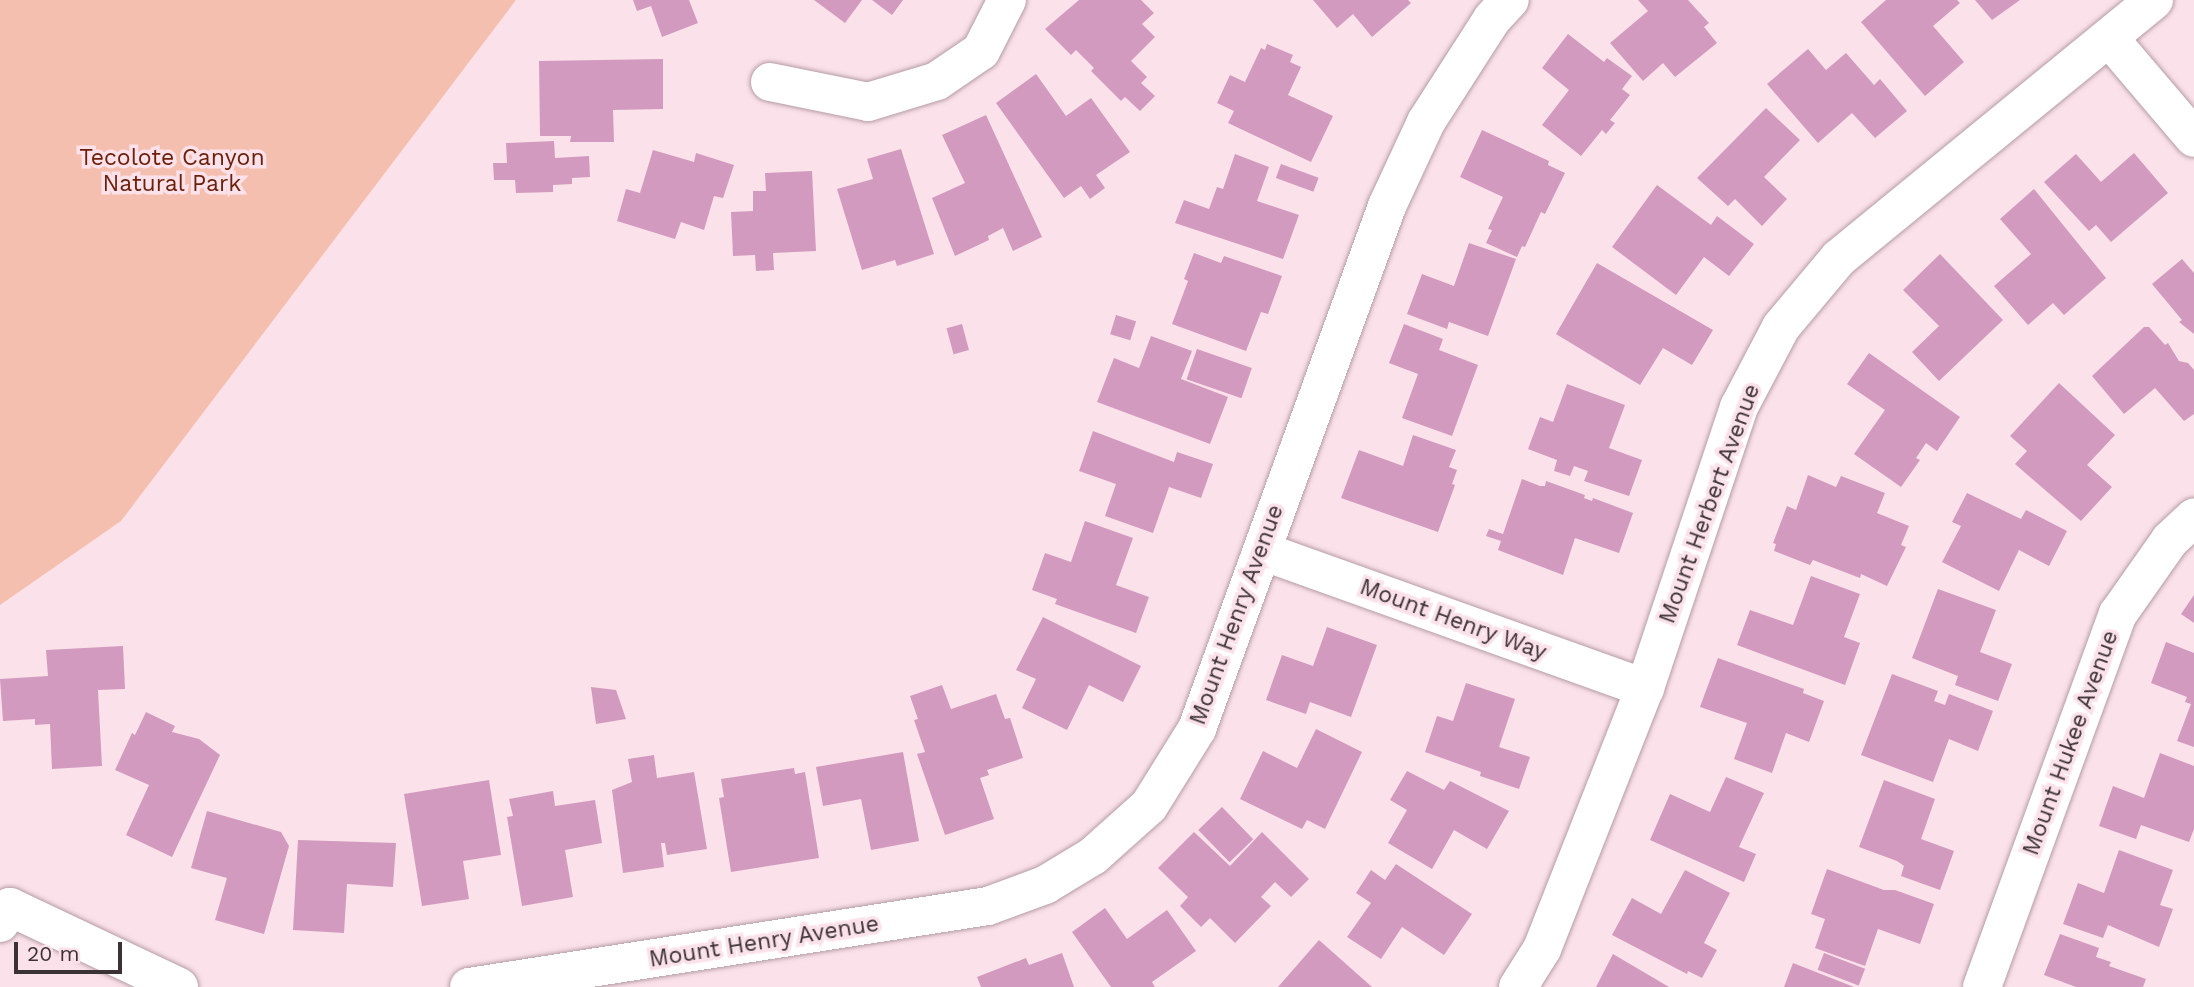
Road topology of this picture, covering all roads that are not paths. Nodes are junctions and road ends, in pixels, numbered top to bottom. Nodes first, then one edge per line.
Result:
1 (1007, 0) edge
2 (1510, 0) edge
3 (2154, 0) edge
4 (2109, 38) junction
5 (770, 82) dead end
6 (2194, 138) edge
7 (2194, 518) edge
8 (1262, 551) junction
9 (1645, 688) junction
10 (5, 915) edge
11 (179, 987) edge
12 (469, 987) edge
13 (1518, 987) edge
14 (1982, 987) edge

1 - 5 street
2 - 8 street, Mount Henry Avenue
3 - 4 street, Mount Herbert Avenue
4 - 6 street
4 - 9 street, Mount Herbert Avenue
7 - 14 street, Mount Hukee Avenue
8 - 9 street, Mount Henry Way
8 - 12 street, Mount Henry Avenue
9 - 13 street, Mount Herbert Avenue
10 - 11 street

